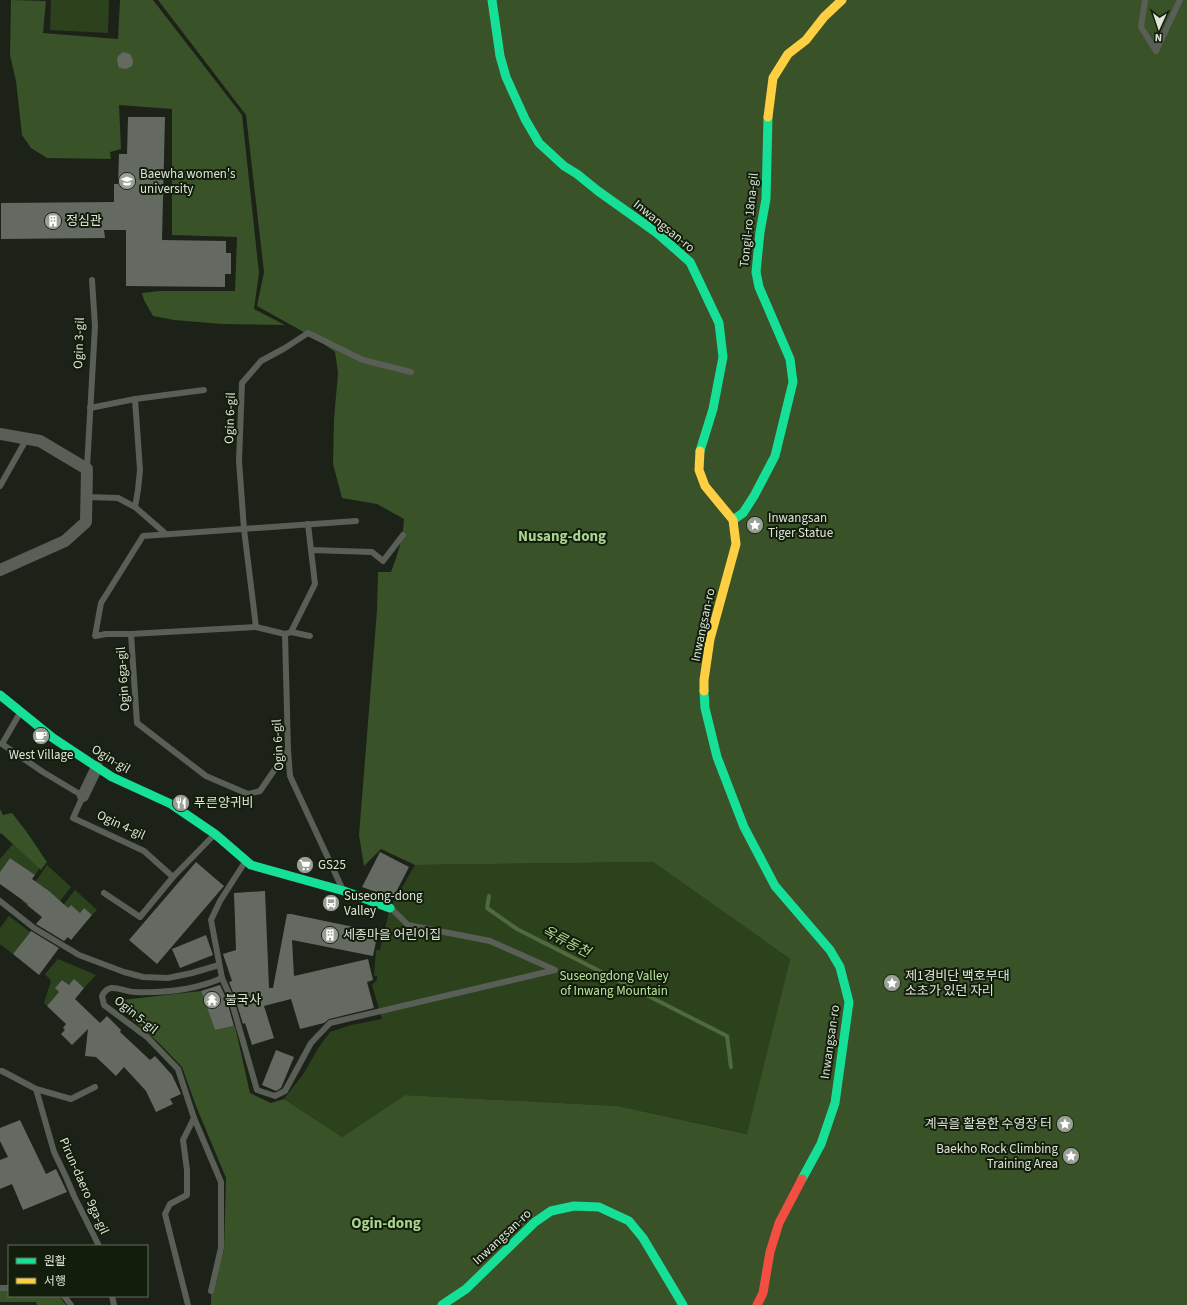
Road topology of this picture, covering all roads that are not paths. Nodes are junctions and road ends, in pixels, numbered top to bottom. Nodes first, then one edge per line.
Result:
1 (492, 0) edge
2 (842, 0) edge
3 (1145, 0) edge
4 (1180, 0) edge
5 (92, 280) dead end
6 (411, 372) dead end
7 (204, 390) dead end
8 (135, 399) junction
9 (90, 408) junction
10 (0, 434) edge
11 (26, 440) junction
12 (87, 469) junction
13 (0, 486) edge
14 (87, 497) junction
15 (134, 507) junction
16 (356, 520) dead end
17 (733, 520) junction
18 (308, 524) junction
19 (244, 529) junction
20 (166, 534) junction
21 (403, 535) dead end
22 (312, 550) junction
23 (0, 570) edge
24 (256, 627) junction
25 (288, 633) junction
26 (131, 634) junction
27 (310, 636) dead end
28 (0, 695) edge
29 (21, 712) junction
30 (288, 750) junction
31 (97, 767) junction
32 (84, 796) junction
33 (215, 834) junction
34 (246, 861) junction
35 (173, 877) junction
36 (344, 891) junction
37 (104, 893) dead end
38 (0, 901) edge
39 (390, 908) joint
40 (219, 965) junction
41 (222, 978) junction
42 (0, 1072) edge
43 (94, 1087) dead end
44 (36, 1089) junction
45 (194, 1118) junction
46 (98, 1245) edge
47 (211, 1291) dead end
48 (65, 1297) edge
49 (72, 1305) edge
50 (188, 1305) edge
51 (442, 1305) edge
52 (683, 1305) edge
53 (757, 1305) edge

1 - 17 street, Inwangsan-ro
2 - 17 street, Tongil-ro 18na-gil
3 - 4 lane
5 - 9 lane, Ogin 3-gil
6 - 19 lane, Ogin 6-gil
7 - 8 lane
8 - 9 lane
8 - 15 lane
9 - 12 lane, Ogin 3-gil
10 - 11 street
11 - 12 street
11 - 13 lane
12 - 14 street, Ogin 3-gil
14 - 15 lane
14 - 23 street, Ogin 3-gil
15 - 20 lane
16 - 18 lane
17 - 53 street, Inwangsan-ro
18 - 19 lane
18 - 22 lane, Ogin 6-gil
19 - 20 lane, Ogin 6ga-gil
19 - 24 lane, Ogin 6-gil
20 - 26 lane, Ogin 6ga-gil
21 - 22 lane
22 - 25 lane, Ogin 6-gil
24 - 25 lane
24 - 26 lane
25 - 27 lane
25 - 30 lane, Ogin 6-gil
26 - 30 lane, Ogin 6ga-gil
28 - 29 street, Ogin-gil
29 - 31 street, Ogin-gil
29 - 32 lane
30 - 36 lane, Ogin 6-gil
31 - 32 street, Ogin 4-gil
31 - 33 street, Ogin-gil
32 - 35 lane, Ogin 4-gil
33 - 34 street, Ogin-gil
33 - 35 lane
34 - 36 street, Ogin-gil
34 - 40 lane
35 - 37 lane
36 - 39 street, Ogin-gil
38 - 40 lane
39 - 41 lane
40 - 41 lane
41 - 45 lane, Ogin 5-gil
42 - 44 lane
43 - 44 lane
44 - 46 lane, Pirun-daero 9ga-gil
45 - 47 lane, Ogin 5-gil
45 - 50 lane
48 - 49 lane
51 - 52 street, Inwangsan-ro

